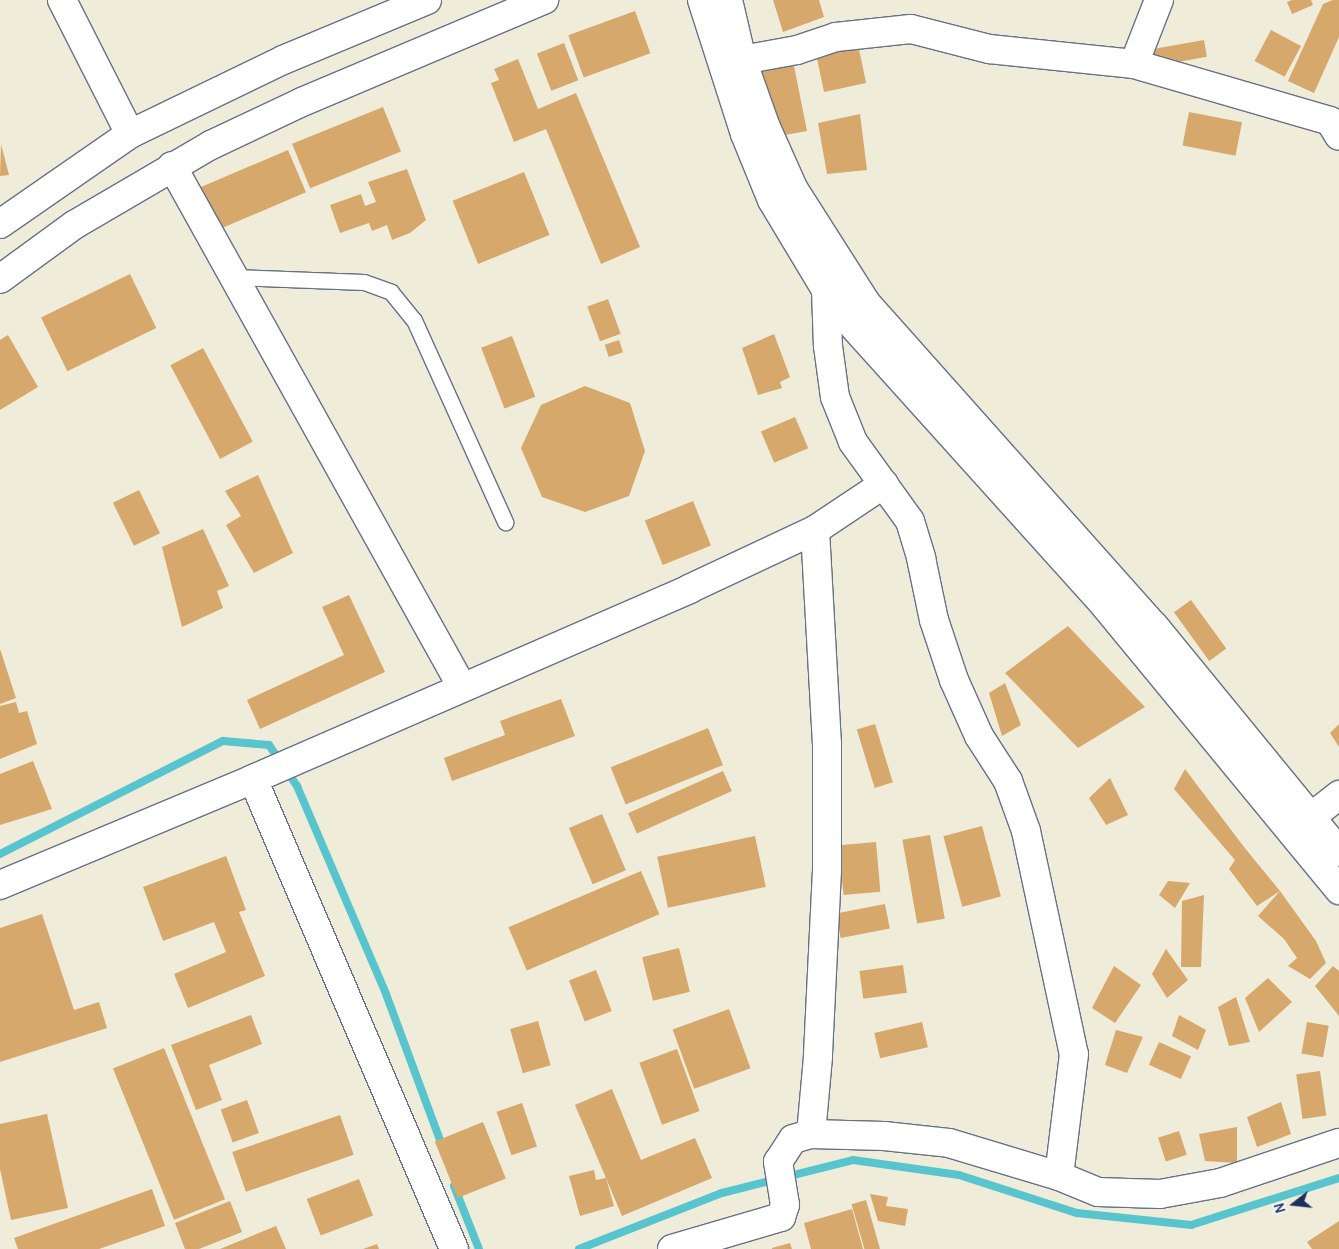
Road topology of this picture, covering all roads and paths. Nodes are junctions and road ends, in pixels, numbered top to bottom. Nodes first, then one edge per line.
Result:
1 (62, 0) edge
2 (427, 0) edge
3 (544, 0) edge
4 (702, 0) edge
5 (728, 0) edge
6 (1159, 0) edge
7 (742, 60) junction
8 (1134, 64) junction
9 (130, 134) junction
10 (1339, 136) edge
11 (172, 166) junction
12 (0, 224) edge
13 (234, 277) junction
14 (0, 279) edge
15 (826, 290) junction
16 (884, 484) junction
17 (505, 522) dead end
18 (815, 530) junction
19 (462, 687) junction
20 (252, 779) junction
21 (1339, 795) edge
22 (1311, 818) junction
23 (1339, 852) edge
24 (0, 885) edge
25 (1339, 890) edge
26 (811, 1134) junction
27 (1339, 1143) edge
28 (1059, 1176) junction
29 (454, 1249) edge
30 (672, 1249) edge

1 - 9 street
2 - 9 street
3 - 11 street
4 - 15 street
5 - 7 street
6 - 8 street
7 - 8 street
7 - 22 street
8 - 10 street
9 - 12 street
11 - 13 street
11 - 14 street
13 - 17 lane
13 - 19 street
15 - 16 street
15 - 25 street
16 - 18 street
16 - 28 street
18 - 19 street
18 - 26 street
19 - 20 street
20 - 24 street
20 - 29 street
21 - 22 street
22 - 23 street
26 - 28 street
26 - 30 street
27 - 28 street

